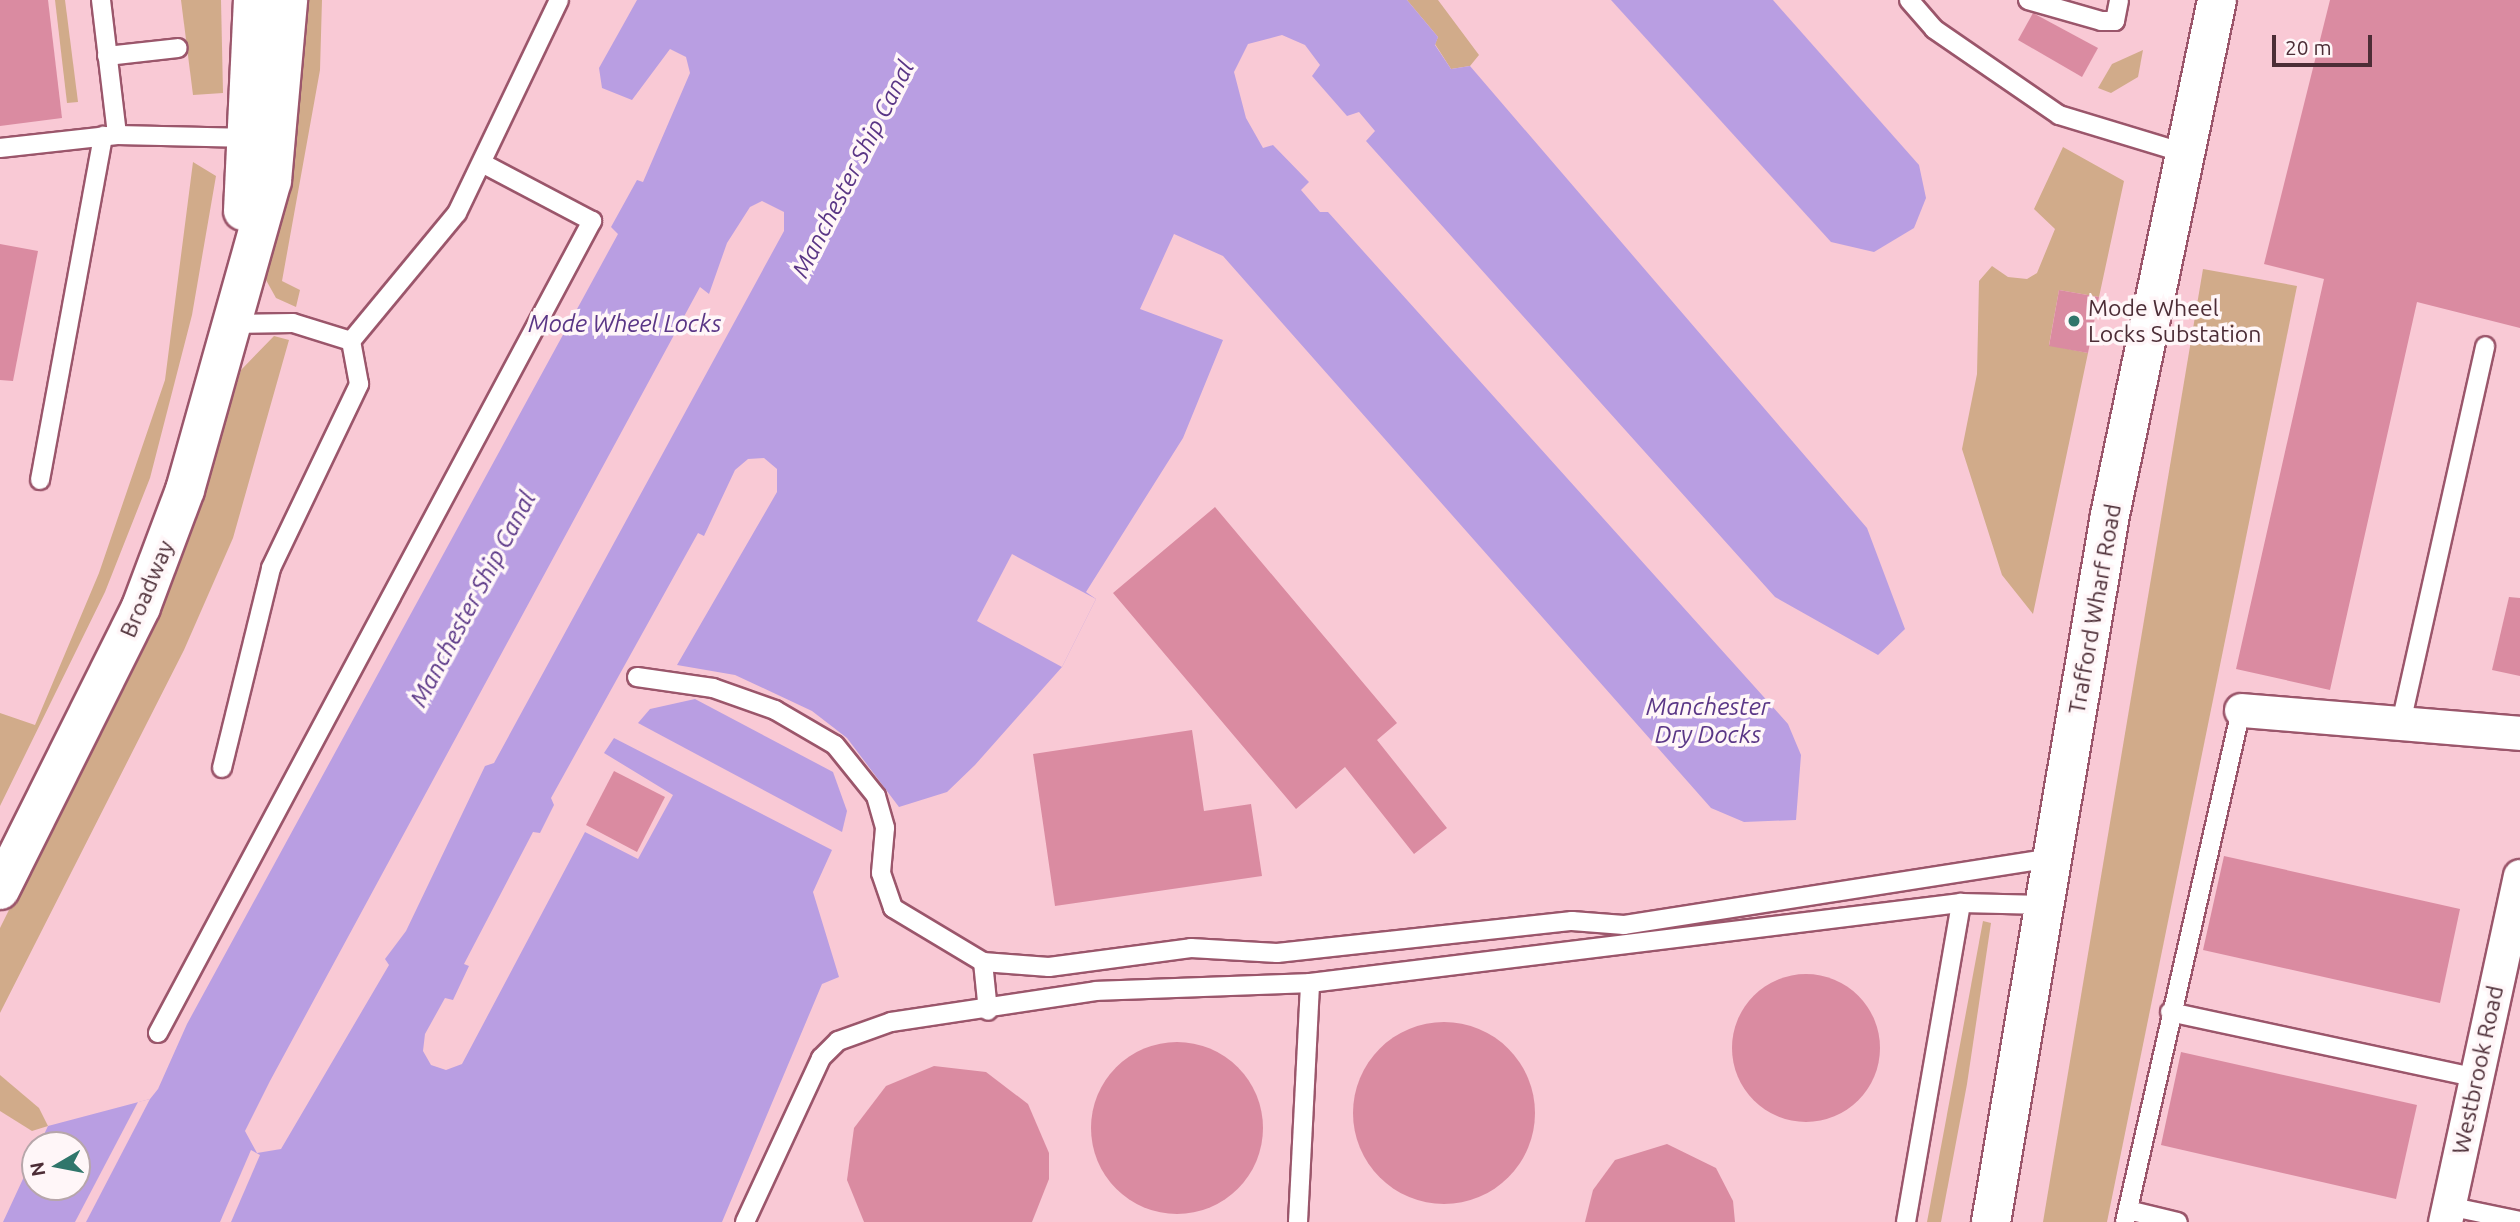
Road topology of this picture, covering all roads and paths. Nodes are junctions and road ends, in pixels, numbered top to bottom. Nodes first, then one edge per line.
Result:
1 (101, 0) edge
2 (253, 0) edge
3 (269, 0) edge
4 (288, 0) edge
5 (559, 0) edge
6 (1909, 0) edge
7 (2028, 0) edge
8 (2119, 0) edge
9 (2217, 0) edge
10 (178, 48) dead end
11 (107, 56) junction
12 (110, 135) junction
13 (263, 140) junction
14 (0, 148) edge
15 (2184, 153) junction
16 (482, 163) junction
17 (244, 270) junction
18 (231, 324) junction
19 (351, 341) junction
20 (2485, 346) dead end
21 (40, 480) dead end
22 (638, 677) dead end
23 (2241, 710) joint
24 (2400, 723) junction
25 (2520, 733) edge
26 (222, 768) dead end
27 (2052, 858) junction
28 (2520, 876) edge
29 (0, 890) edge
30 (1961, 903) junction
31 (2044, 905) junction
32 (2513, 937) edge
33 (984, 962) junction
34 (1310, 983) junction
35 (988, 1011) junction
36 (2170, 1012) junction
37 (158, 1033) dead end
38 (2477, 1078) junction
39 (2446, 1214) edge
40 (2127, 1216) edge
41 (2520, 1221) edge
42 (745, 1222) edge
43 (1298, 1222) edge
44 (1906, 1222) edge
45 (1991, 1222) edge
46 (2178, 1222) edge

1 - 11 lane
2 - 13 street, Broadway
3 - 13 street, Broadway
4 - 13 street, Broadway
5 - 16 lane
6 - 15 lane
7 - 8 lane
9 - 15 street, Trafford Wharf Road
10 - 11 lane
11 - 12 lane
12 - 13 lane
12 - 14 lane
12 - 21 lane
13 - 17 street, Broadway
13 - 17 street, Broadway
15 - 27 street, Trafford Wharf Road
16 - 19 lane
16 - 37 lane
17 - 18 street, Broadway
18 - 19 lane
18 - 29 street, Broadway
19 - 26 lane
20 - 24 lane
22 - 33 lane
23 - 24 street
23 - 36 lane
24 - 25 street
27 - 31 street, Trafford Wharf Road
27 - 33 lane
28 - 32 street, Westbrook Road
30 - 31 lane
30 - 34 lane
30 - 44 lane
31 - 45 street, Trafford Wharf Road
32 - 38 street, Westbrook Road
33 - 35 lane
34 - 35 lane
34 - 43 lane
35 - 42 lane
36 - 38 lane
36 - 40 lane
38 - 39 street, Westbrook Road
39 - 41 lane
40 - 46 lane

